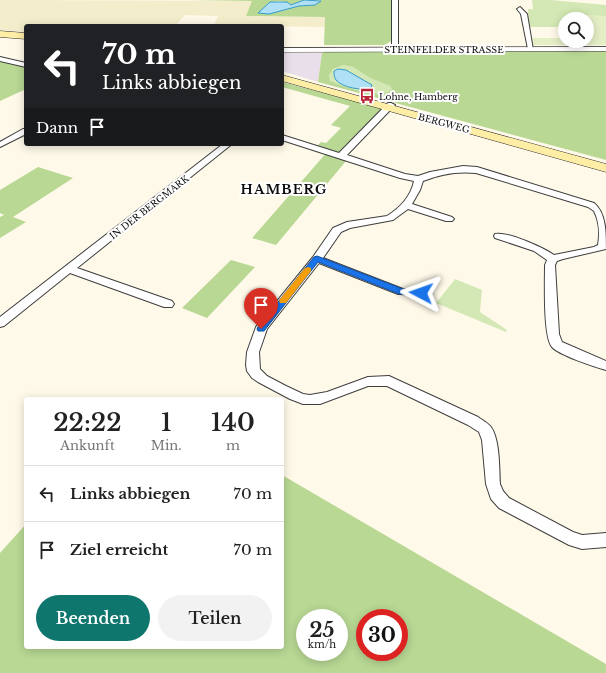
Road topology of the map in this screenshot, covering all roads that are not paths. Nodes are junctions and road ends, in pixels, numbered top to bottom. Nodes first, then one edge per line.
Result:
1 (395, 0) edge
2 (520, 9) dead end
3 (0, 34) edge
4 (24, 36) edge
5 (531, 48) junction
6 (395, 49) junction
7 (606, 49) edge
8 (284, 50) edge
9 (0, 59) edge
10 (24, 65) edge
11 (284, 79) edge
12 (389, 107) junction
13 (24, 132) edge
14 (284, 139) edge
15 (0, 145) edge
16 (225, 146) edge
17 (341, 156) junction
18 (606, 168) edge
19 (419, 179) junction
20 (406, 205) junction
21 (449, 219) dead end
22 (499, 236) dead end
23 (317, 259) junction
24 (553, 259) junction
25 (69, 269) junction
26 (421, 293) dead end
27 (168, 304) dead end
28 (0, 323) edge
29 (606, 366) edge
30 (606, 540) edge

1 - 6 street
2 - 5 street
3 - 4 main road
5 - 6 street, STEINFELDER STRASSE
5 - 7 street, STEINFELDER STRASSE
6 - 8 street, STEINFELDER STRASSE
9 - 10 street
11 - 12 main road, BERGWEG
12 - 17 street
12 - 18 main road, BERGWEG
13 - 15 street
14 - 17 street
16 - 25 street, IN DER BERGMARK
17 - 19 street
19 - 20 street
19 - 24 street
20 - 21 street
20 - 23 street
22 - 24 street
23 - 26 street
23 - 30 street
24 - 29 street
25 - 27 street
25 - 28 street, IN DER BERGMARK

